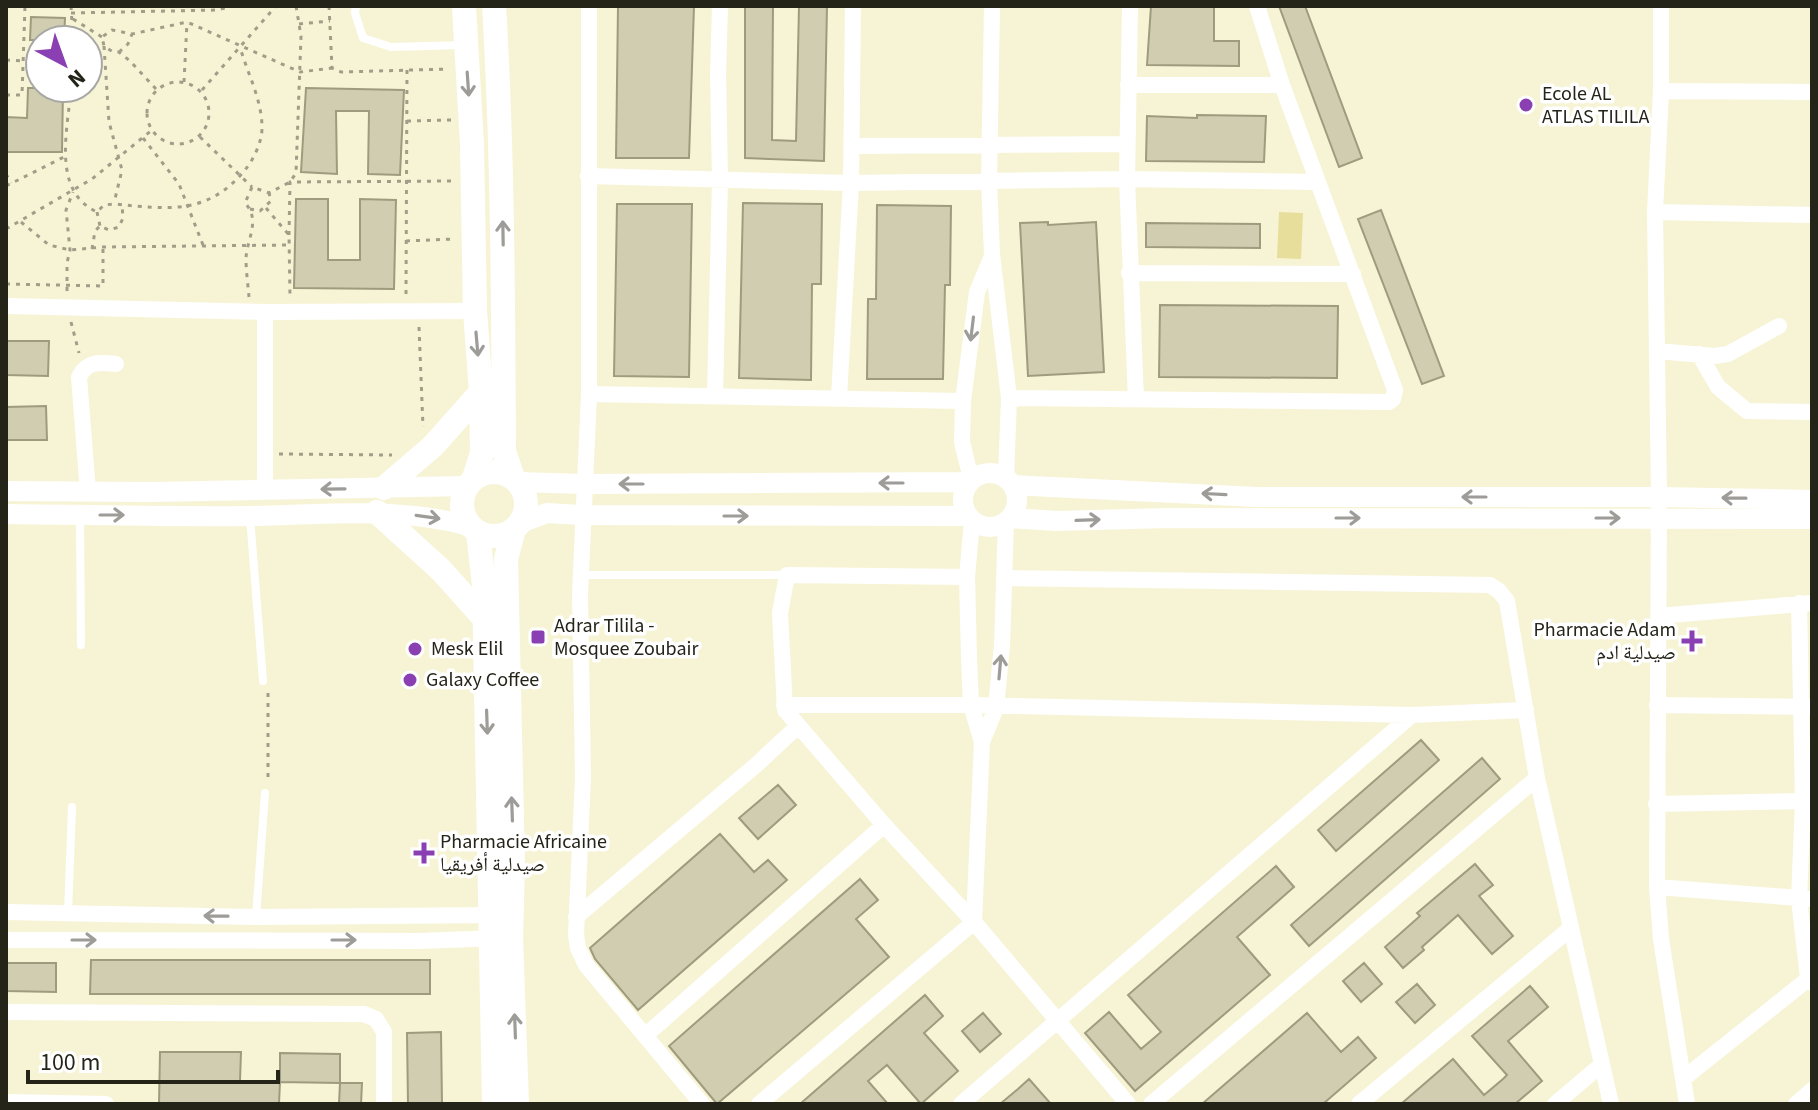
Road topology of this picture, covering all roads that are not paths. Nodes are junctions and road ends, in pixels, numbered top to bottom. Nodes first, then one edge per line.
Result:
1 (356, 6) edge
2 (464, 6) edge
3 (494, 6) edge
4 (589, 6) edge
5 (720, 6) edge
6 (853, 6) edge
7 (992, 6) edge
8 (1130, 6) edge
9 (1257, 6) edge
10 (1661, 6) edge
11 (466, 56) junction
12 (1128, 85) junction
13 (1282, 85) junction
14 (1661, 91) junction
15 (1812, 92) edge
16 (990, 144) junction
17 (1127, 144) junction
18 (851, 146) junction
19 (588, 176) junction
20 (720, 179) junction
21 (1127, 179) junction
22 (989, 181) junction
23 (1318, 182) junction
24 (851, 183) junction
25 (1655, 212) junction
26 (1812, 215) edge
27 (992, 254) junction
28 (1129, 273) junction
29 (1353, 274) junction
30 (6, 306) edge
31 (475, 311) junction
32 (257, 312) junction
33 (1779, 326) dead end
34 (1657, 351) junction
35 (1699, 354) junction
36 (116, 364) dead end
37 (481, 392) junction
38 (589, 394) junction
39 (715, 396) junction
40 (839, 397) junction
41 (1009, 398) junction
42 (1136, 399) junction
43 (963, 401) junction
44 (1812, 412) edge
45 (515, 480) junction
46 (970, 481) junction
47 (1009, 481) junction
48 (470, 482) junction
49 (583, 484) junction
50 (265, 490) junction
51 (6, 491) edge
52 (88, 492) junction
53 (1659, 497) junction
54 (380, 500) junction
55 (1812, 500) edge
56 (6, 514) edge
57 (80, 515) junction
58 (582, 515) junction
59 (250, 516) junction
60 (970, 518) junction
61 (1658, 518) junction
62 (1812, 519) edge
63 (1008, 520) junction
64 (517, 526) junction
65 (474, 529) junction
66 (581, 575) junction
67 (787, 575) junction
68 (967, 577) junction
69 (1005, 578) junction
70 (1806, 603) edge
71 (1658, 616) junction
72 (483, 617) junction
73 (81, 645) dead end
74 (263, 681) road end
75 (784, 705) junction
76 (971, 705) junction
77 (1657, 705) junction
78 (996, 708) junction
79 (1806, 708) edge
80 (1526, 710) junction
81 (1412, 715) junction
82 (798, 726) junction
83 (982, 742) junction
84 (1537, 778) junction
85 (265, 793) road end
86 (1808, 801) edge
87 (1656, 804) junction
88 (72, 807) dead end
89 (884, 825) junction
90 (1657, 887) junction
91 (1806, 899) edge
92 (6, 912) edge
93 (68, 913) junction
94 (256, 917) junction
95 (576, 917) junction
96 (974, 922) junction
97 (501, 926) junction
98 (1571, 928) junction
99 (6, 940) edge
100 (1811, 979) edge
101 (6, 1012) edge
102 (1055, 1021) junction
103 (646, 1035) junction
104 (1601, 1065) junction
105 (1812, 1090) edge
106 (1687, 1094) edge
107 (6, 1102) edge
108 (106, 1104) edge
109 (384, 1104) edge
110 (494, 1104) edge
111 (517, 1104) edge
112 (702, 1104) edge
113 (759, 1104) edge
114 (961, 1104) edge
115 (1128, 1104) edge
116 (1151, 1104) edge
117 (1359, 1104) edge
118 (1555, 1104) edge
119 (1611, 1104) edge
120 (1796, 1104) edge

1 - 11 lane
2 - 11 main road
45 -> 3 main road
4 - 19 street
5 - 20 street
6 - 18 street
7 - 16 street
8 - 12 street
9 - 13 street
10 - 14 street
11 -> 31 main road
12 - 13 street
12 - 17 street
13 - 23 street
14 - 15 street
14 - 25 street
16 - 17 street
16 - 18 street
16 - 22 street
17 - 21 street
18 - 24 street
19 - 20 street
19 - 38 street
20 - 24 street
20 - 39 street
21 - 22 street
21 - 23 street
21 - 28 street
22 - 24 street
22 - 27 street
23 - 29 street
24 - 40 street
25 - 26 street
25 - 34 street
27 - 41 street
27 -> 43 street
28 - 29 street
28 - 42 street
29 - 42 street
30 - 32 street
31 - 32 street
31 -> 37 main road
32 - 50 street
33 - 35 street
34 - 35 street
34 - 53 street
35 - 44 street
36 - 52 street
37 - 48 main road
37 - 54 main road
38 - 39 street
38 - 49 street
39 - 40 street
40 - 43 street
41 - 42 street
41 - 47 street
43 - 46 street
45 - 48 main road
45 - 49 street
45 - 64 main road
46 - 47 street
46 -> 49 street
46 - 60 street
53 -> 47 street
47 - 63 street
48 - 54 street
48 - 65 main road
49 - 58 street
50 - 52 street
54 -> 50 street
51 - 52 street
55 -> 53 street
53 - 61 street
54 - 59 street
54 -> 65 street
54 - 72 main road
56 - 57 street
57 -> 59 street
57 - 73 lane
58 -> 60 street
58 - 64 street
58 - 66 street
59 - 74 lane
60 - 63 street
60 - 68 street
61 - 62 street
63 -> 61 street
61 - 71 street
63 - 69 street
64 - 65 main road
97 -> 64 main road
65 - 72 main road
66 - 67 lane
66 - 95 street
67 - 68 street
67 - 75 street
68 - 76 street
78 -> 69 street
69 - 80 street
70 - 71 street
70 - 79 street
71 - 77 street
72 -> 97 main road
75 - 76 street
75 - 82 street
76 - 78 street
76 - 83 street
77 - 79 street
77 - 87 street
78 - 81 street
78 - 83 street
79 - 86 street
80 - 81 street
80 - 84 street
81 - 102 street
82 - 89 street
82 - 95 street
83 - 96 street
84 - 98 street
84 - 116 street
85 - 94 lane
86 - 87 street
86 - 91 street
87 - 90 street
88 - 93 lane
89 - 96 street
89 - 103 street
90 - 91 street
90 - 106 street
91 - 100 street
92 - 93 street
94 -> 93 street
94 - 97 street
95 - 103 street
96 - 102 street
96 - 113 street
99 -> 97 street
97 - 110 main road
111 -> 97 main road
98 - 104 street
98 - 117 street
100 - 106 street
101 - 109 street
102 - 114 street
102 - 115 street
103 - 112 street
104 - 118 street
104 - 119 street
105 - 120 street
107 - 108 street

